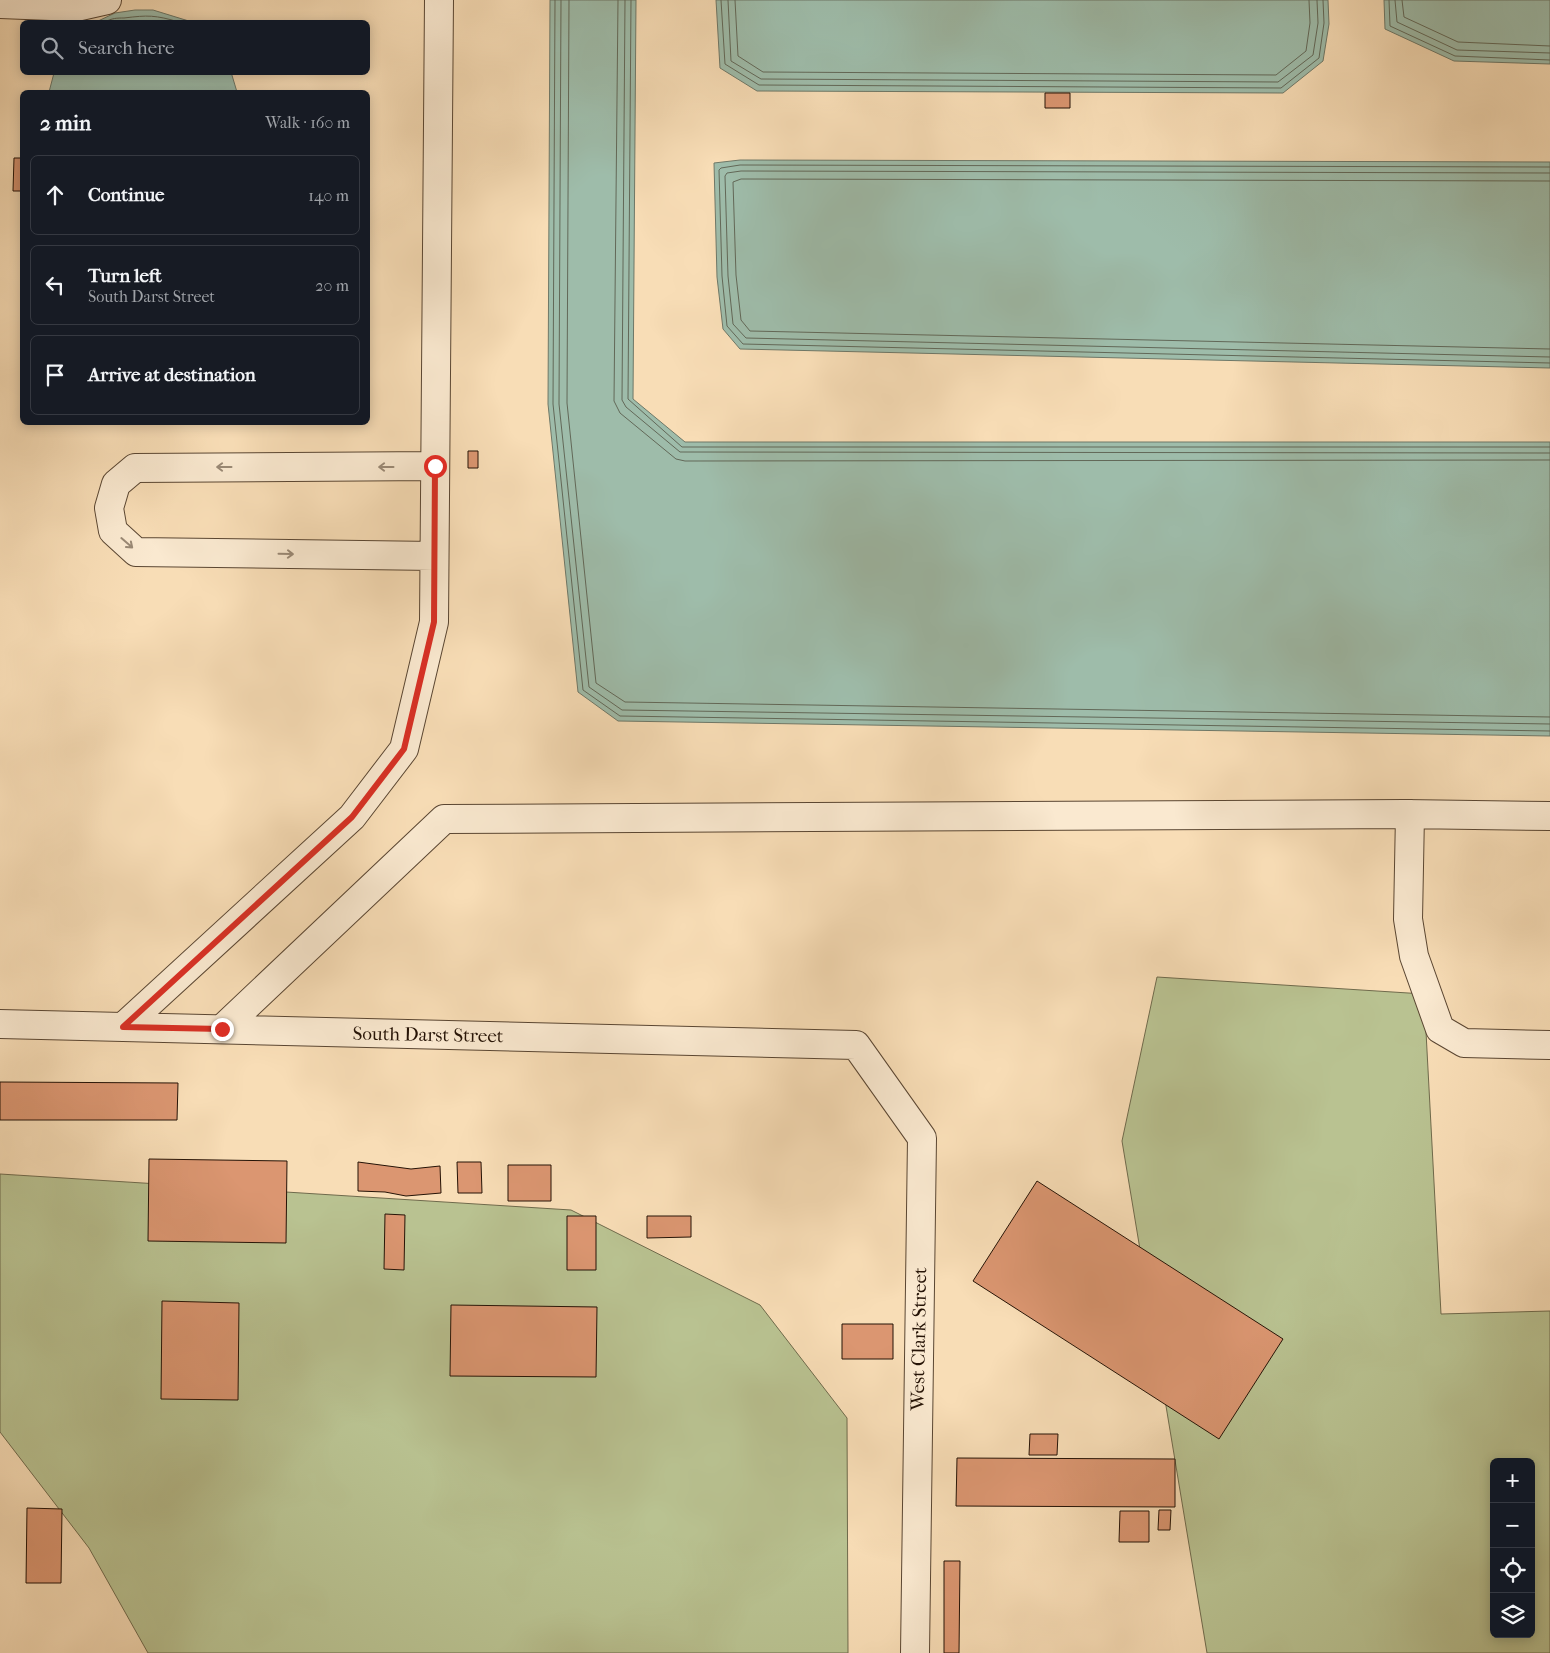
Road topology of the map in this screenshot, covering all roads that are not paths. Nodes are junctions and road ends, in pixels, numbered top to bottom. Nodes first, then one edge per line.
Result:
1 (107, 0) edge
2 (439, 0) edge
3 (0, 4) edge
4 (435, 466) junction
5 (434, 556) junction
6 (1410, 814) junction
7 (1550, 816) edge
8 (0, 1024) edge
9 (123, 1027) junction
10 (222, 1029) junction
11 (856, 1045) joint
12 (1550, 1045) edge
13 (915, 1653) edge

1 - 3 street
2 - 4 street
4 - 5 street
4 -> 5 street
5 - 9 street
6 - 7 street
6 - 10 street
6 - 12 street
8 - 9 street, South Darst Street
9 - 10 street, South Darst Street
10 - 11 street, South Darst Street
11 - 13 street, West Clark Street

